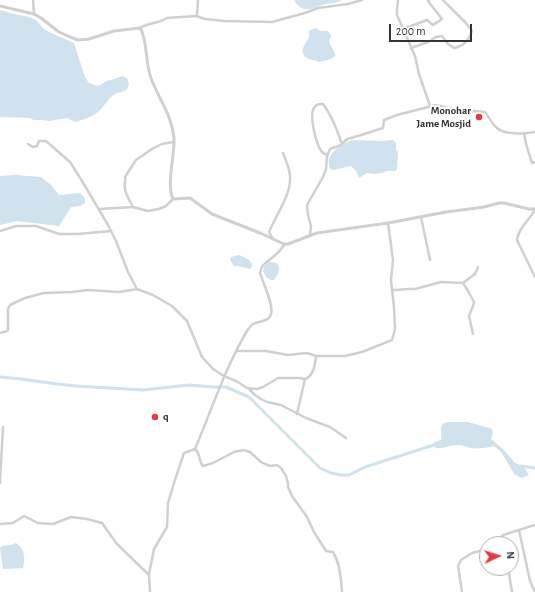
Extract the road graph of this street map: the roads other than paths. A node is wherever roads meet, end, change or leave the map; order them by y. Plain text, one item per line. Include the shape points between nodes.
1 (33, 0) edge
2 (198, 0) edge
3 (362, 0) edge
4 (398, 0) edge
5 (429, 0) edge
6 (443, 0) edge
7 (0, 6) edge
8 (34, 14) junction
9 (197, 16) junction
10 (140, 28) junction
11 (403, 29) junction
12 (412, 48) junction
13 (430, 106) junction
14 (535, 132) edge
15 (524, 133) junction
16 (174, 142) junction
17 (28, 144) dead end
18 (342, 144) junction
19 (283, 153) dead end
20 (328, 155) junction
21 (535, 162) edge
22 (173, 199) junction
23 (133, 207) junction
24 (99, 209) junction
25 (535, 209) edge
26 (421, 217) junction
27 (388, 223) junction
28 (0, 231) edge
29 (111, 231) junction
30 (310, 235) junction
31 (273, 239) junction
32 (286, 244) junction
33 (430, 260) dead end
34 (478, 267) dead end
35 (535, 277) edge
36 (463, 283) junction
37 (137, 290) junction
38 (392, 290) junction
39 (0, 333) edge
40 (473, 334) dead end
41 (237, 351) junction
42 (316, 356) junction
43 (224, 376) junction
44 (305, 379) junction
45 (249, 388) junction
46 (297, 414) junction
47 (3, 427) dead end
48 (346, 438) dead end
49 (195, 449) junction
50 (0, 483) edge
51 (0, 524) edge
52 (535, 525) edge
53 (518, 530) junction
54 (502, 536) edge
55 (479, 551) edge
56 (149, 574) junction
57 (509, 576) edge
58 (150, 592) edge
59 (342, 592) edge
60 (462, 592) edge
61 (512, 592) edge
62 (535, 592) edge

1 - 8 street
2 - 9 street
3 - 9 street via 318,8 272,22 224,21
4 - 11 street via 397,15
5 - 11 street via 442,19 433,25 426,20
6 - 12 street via 472,31 469,39 454,48 442,36
7 - 8 street
8 - 10 street via 59,32 78,40
9 - 10 street via 167,18
10 - 16 street via 145,40 150,77 170,121
11 - 12 street
12 - 13 street
13 - 15 street via 436,104 467,112 484,112 501,132
13 - 18 street via 384,120 383,128 347,139
14 - 15 street
15 - 21 street via 532,162
16 - 22 street via 171,184
16 - 23 street via 152,149 136,160 127,173 124,186
17 - 24 street via 32,147 39,141 46,141 70,162
18 - 20 street via 330,149
18 - 20 street via 327,110 323,104 318,104 312,111 312,121 320,148
19 - 31 street via 291,179 288,193 269,232
20 - 30 street via 324,177 307,204
22 - 23 street via 160,209 148,211
22 - 31 street via 190,198 212,214
23 - 24 street
24 - 29 street
25 - 26 street via 499,203
25 - 35 street via 517,240
26 - 27 street
26 - 33 street
27 - 30 street
27 - 38 street
28 - 29 street via 16,226 36,226 59,234
29 - 37 street
30 - 32 street
31 - 32 street
32 - 41 street via 260,269 270,301 271,316 251,326
34 - 36 street via 475,274
36 - 38 street via 441,282 415,290
36 - 40 street via 474,302 469,316
37 - 39 street via 44,293 24,298 10,305 8,330
37 - 43 street via 153,295 172,306 187,321 202,358
38 - 42 street via 395,328 392,340 345,356
41 - 42 street via 266,351 288,355 307,353
41 - 43 street
42 - 44 street via 311,376
43 - 45 street
43 - 49 street
44 - 45 street via 278,378 264,387
44 - 46 street
45 - 46 street via 261,399 281,405
46 - 48 street via 330,427
47 - 50 street
49 - 56 street via 184,453 168,503 167,527 154,549
49 - 59 street via 203,466 243,450 250,452 265,464 281,468 292,496 326,552 333,552 336,557
51 - 56 street via 13,523 24,516 38,523 52,524 71,517 102,523 116,544
52 - 53 street
53 - 54 street
53 - 62 street
55 - 60 street via 461,560 458,566
56 - 58 street
57 - 61 street

